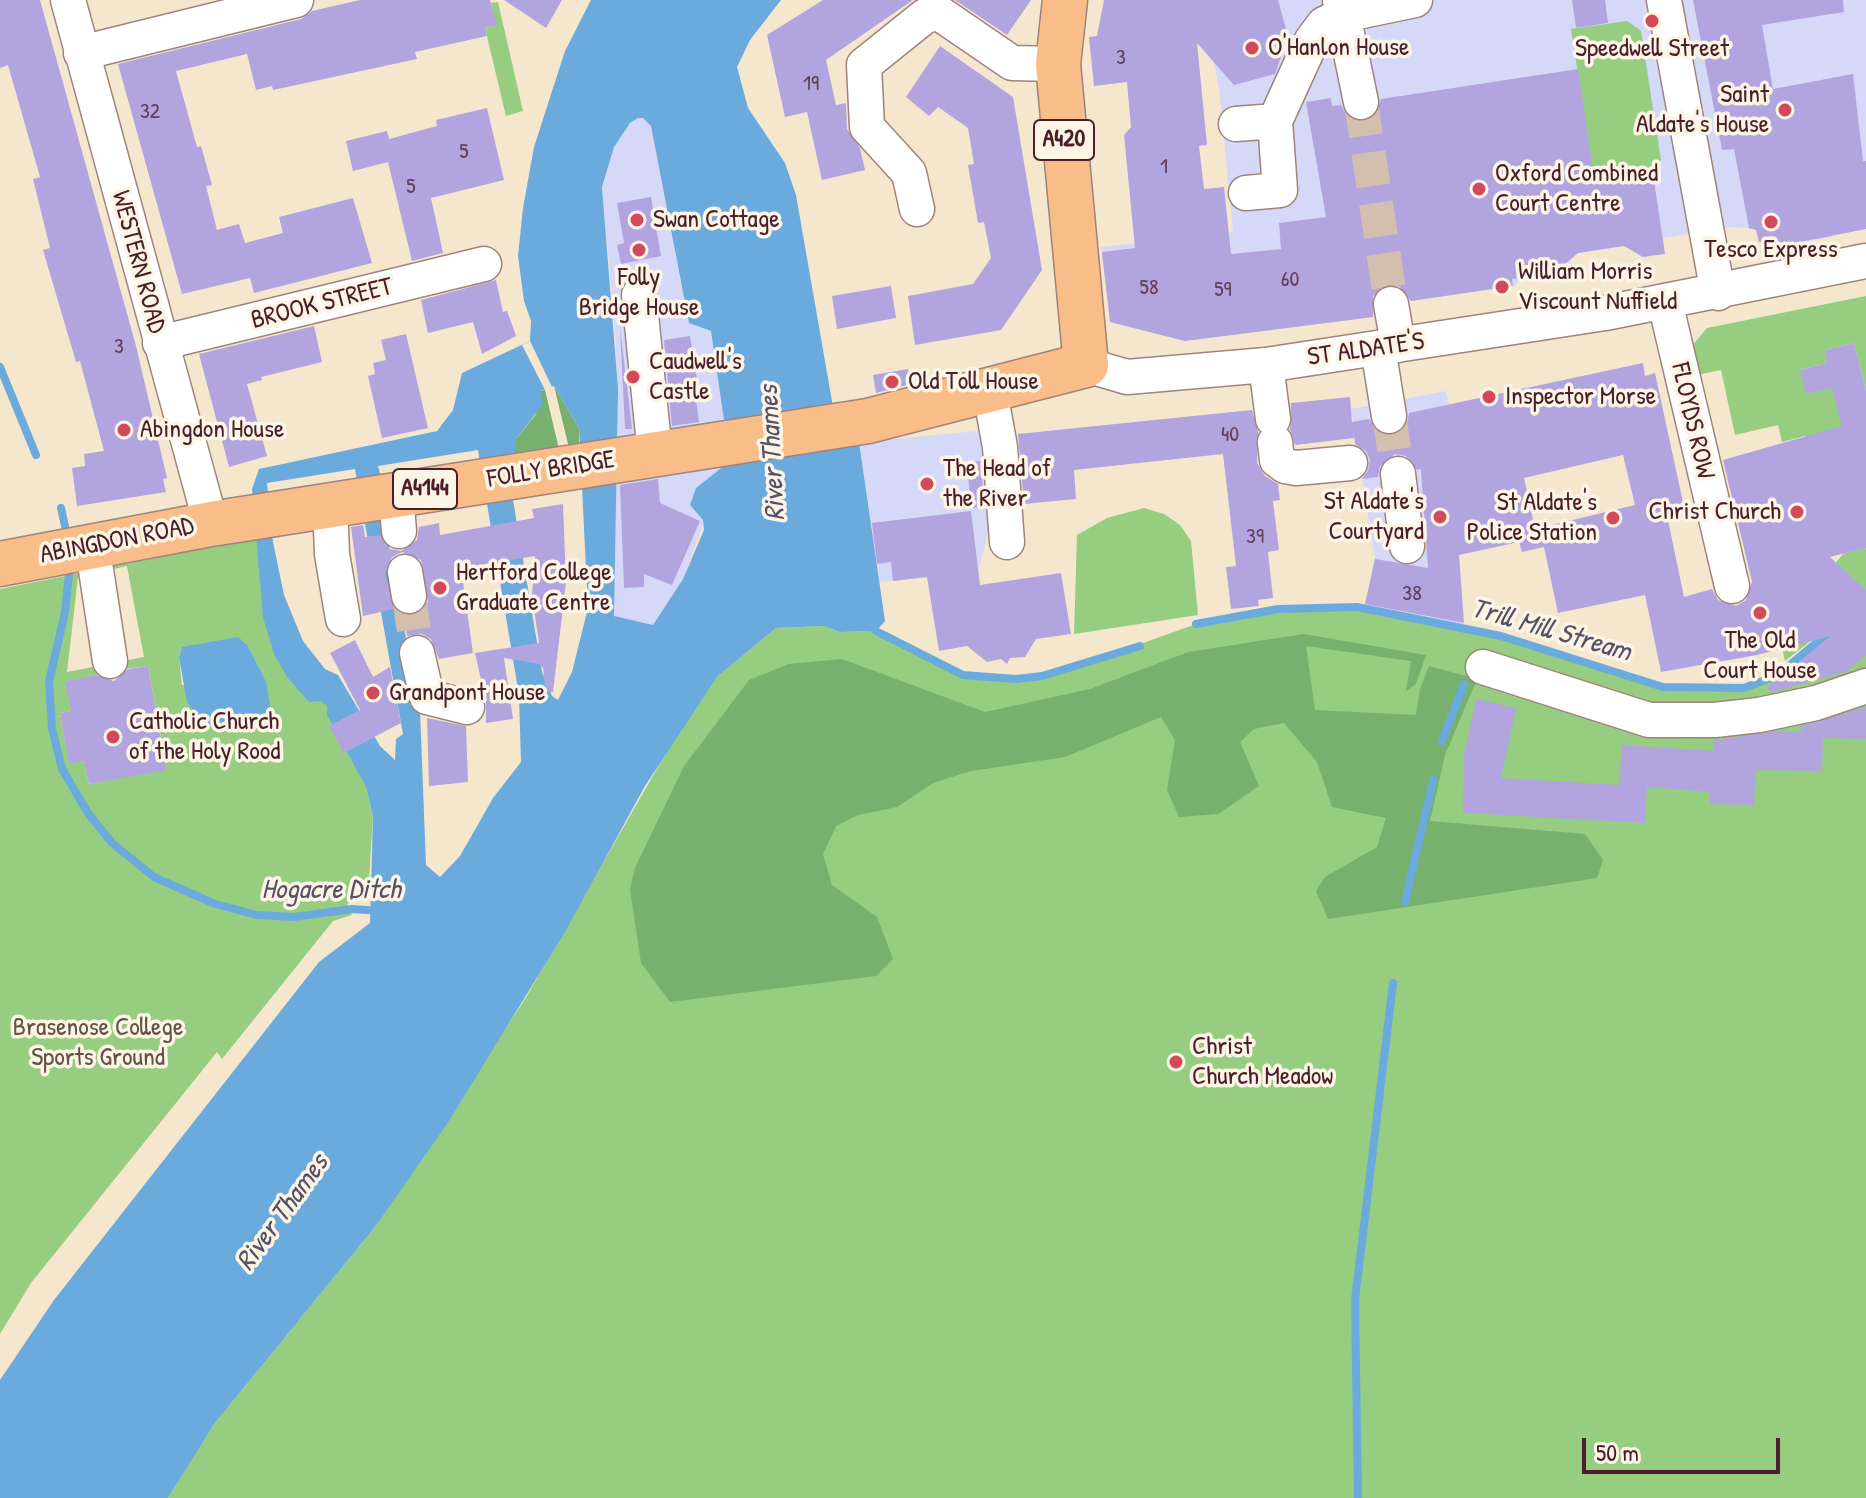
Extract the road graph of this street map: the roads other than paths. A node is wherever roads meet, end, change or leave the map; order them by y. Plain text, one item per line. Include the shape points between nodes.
1 (68, 0) edge
2 (296, 0) edge
3 (1065, 0) edge
4 (1415, 0) edge
5 (1664, 0) edge
6 (1342, 8) edge
7 (81, 53) junction
8 (1058, 64) junction
9 (1361, 102) tunnel mouth
10 (1275, 121) junction
11 (1236, 124) dead end
12 (1246, 193) dead end
13 (917, 209) dead end
14 (1866, 261) edge
15 (484, 264) dead end
16 (1718, 293) junction
17 (639, 295) dead end
18 (1665, 302) junction
19 (1391, 304) tunnel mouth
20 (160, 343) junction
21 (1388, 346) junction
22 (1086, 365) junction
23 (1266, 365) junction
24 (990, 392) junction
25 (1389, 416) tunnel mouth
26 (652, 455) junction
27 (1350, 463) dead end
28 (1398, 474) tunnel mouth
29 (330, 504) junction
30 (223, 522) junction
31 (1007, 542) dead end
32 (92, 544) junction
33 (1407, 546) dead end
34 (0, 564) edge
35 (1732, 586) dead end
36 (343, 619) dead end
37 (417, 653) tunnel mouth
38 (110, 661) dead end
39 (1483, 667) dead end
40 (1866, 686) edge
41 (467, 707) dead end

1 - 7 street, WESTERN ROAD
2 - 7 street
3 - 8 main road, A420
4 - 6 street
5 - 16 street
6 - 9 street
6 - 10 street via 1312,40
7 - 20 street, WESTERN ROAD
8 - 13 street via 1012,63 939,13 925,16 864,65 867,127 909,173
8 - 22 main road, A420
10 - 11 street
10 - 12 street via 1280,190
14 - 16 street, ST ALDATE'S
15 - 20 street, BROOK STREET
16 - 18 street, ST ALDATE'S
17 - 26 street
18 - 21 street, ST ALDATE'S
18 - 35 street, FLOYDS ROW
19 - 21 street
20 - 30 street, WESTERN ROAD
21 - 23 street, ST ALDATE'S
21 - 25 street
22 - 23 street, ST ALDATE'S via 1127,377
22 - 24 main road, A4144
23 - 27 street via 1277,460 1296,468
24 - 26 main road, FOLLY BRIDGE / A4144 via 868,421
24 - 31 street
26 - 29 main road, FOLLY BRIDGE / A4144 via 397,513
28 - 33 street
29 - 30 main road, FOLLY BRIDGE / A4144
29 - 36 street
30 - 32 main road, ABINGDON ROAD / A4144
32 - 34 main road, ABINGDON ROAD / A4144
32 - 38 street
37 - 41 street via 427,697
39 - 40 street via 1649,720 1759,715

